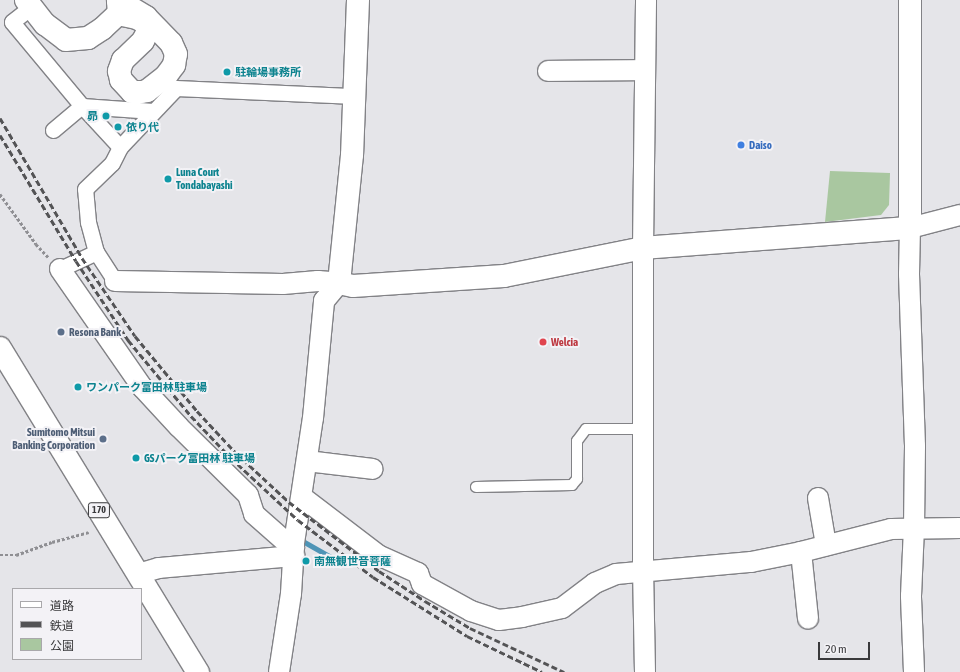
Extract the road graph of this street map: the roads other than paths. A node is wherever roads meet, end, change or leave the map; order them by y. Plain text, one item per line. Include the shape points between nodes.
1 (358, 0) edge
2 (646, 0) edge
3 (910, 0) edge
4 (29, 3) edge
5 (118, 5) edge
6 (645, 70) junction
7 (548, 71) dead end
8 (128, 88) junction
9 (355, 96) junction
10 (82, 106) junction
11 (106, 108) junction
12 (153, 111) junction
13 (53, 130) dead end
14 (120, 147) junction
15 (960, 215) edge
16 (910, 228) junction
17 (643, 248) junction
18 (96, 252) junction
19 (60, 269) joint
20 (115, 280) joint
21 (339, 283) junction
22 (3, 360) edge
23 (643, 429) junction
24 (307, 461) junction
25 (373, 469) dead end
26 (476, 487) dead end
27 (302, 497) junction
28 (818, 498) dead end
29 (914, 528) junction
30 (960, 528) edge
31 (295, 545) junction
32 (826, 545) junction
33 (801, 552) junction
34 (643, 572) junction
35 (138, 574) junction
36 (808, 619) dead end
37 (198, 672) edge
38 (280, 672) edge
39 (645, 672) edge
40 (914, 672) edge

1 - 9 main road
2 - 6 street
3 - 16 main road
4 - 5 main road via 45,24 66,40 88,38 102,29
4 - 10 street via 12,22
5 - 8 main road via 145,24 148,31 144,41 123,60 119,71 121,80
5 - 8 main road via 146,17 171,43 176,54 174,65 166,76 147,91 132,92
6 - 7 street
6 - 17 street
8 - 11 street
9 - 12 street via 176,88
9 - 21 main road via 352,155
10 - 11 street
10 - 13 street
10 - 14 street
11 - 12 street
12 - 14 street
14 - 18 street via 112,162 85,189 88,222
15 - 16 street
16 - 17 main road
16 - 29 street via 908,274 915,446
17 - 21 main road via 504,276 353,286
17 - 23 street
18 - 19 street
18 - 20 street
19 - 31 street via 142,387 248,496 254,514 288,544
20 - 21 street
21 - 24 street via 324,301
22 - 35 main road, 170
23 - 26 lane via 586,429 577,441 576,479 572,485
23 - 34 street
24 - 25 street
24 - 27 street
27 - 31 street
27 - 34 street via 378,555 418,573 422,584 471,611 499,620 562,608 595,583 616,574
28 - 32 street
29 - 30 street
29 - 32 street via 891,529
29 - 40 street via 911,596
31 - 35 street via 159,568
31 - 38 street
32 - 33 street
33 - 34 street via 751,562
33 - 36 street
34 - 39 street
35 - 37 main road, 170

